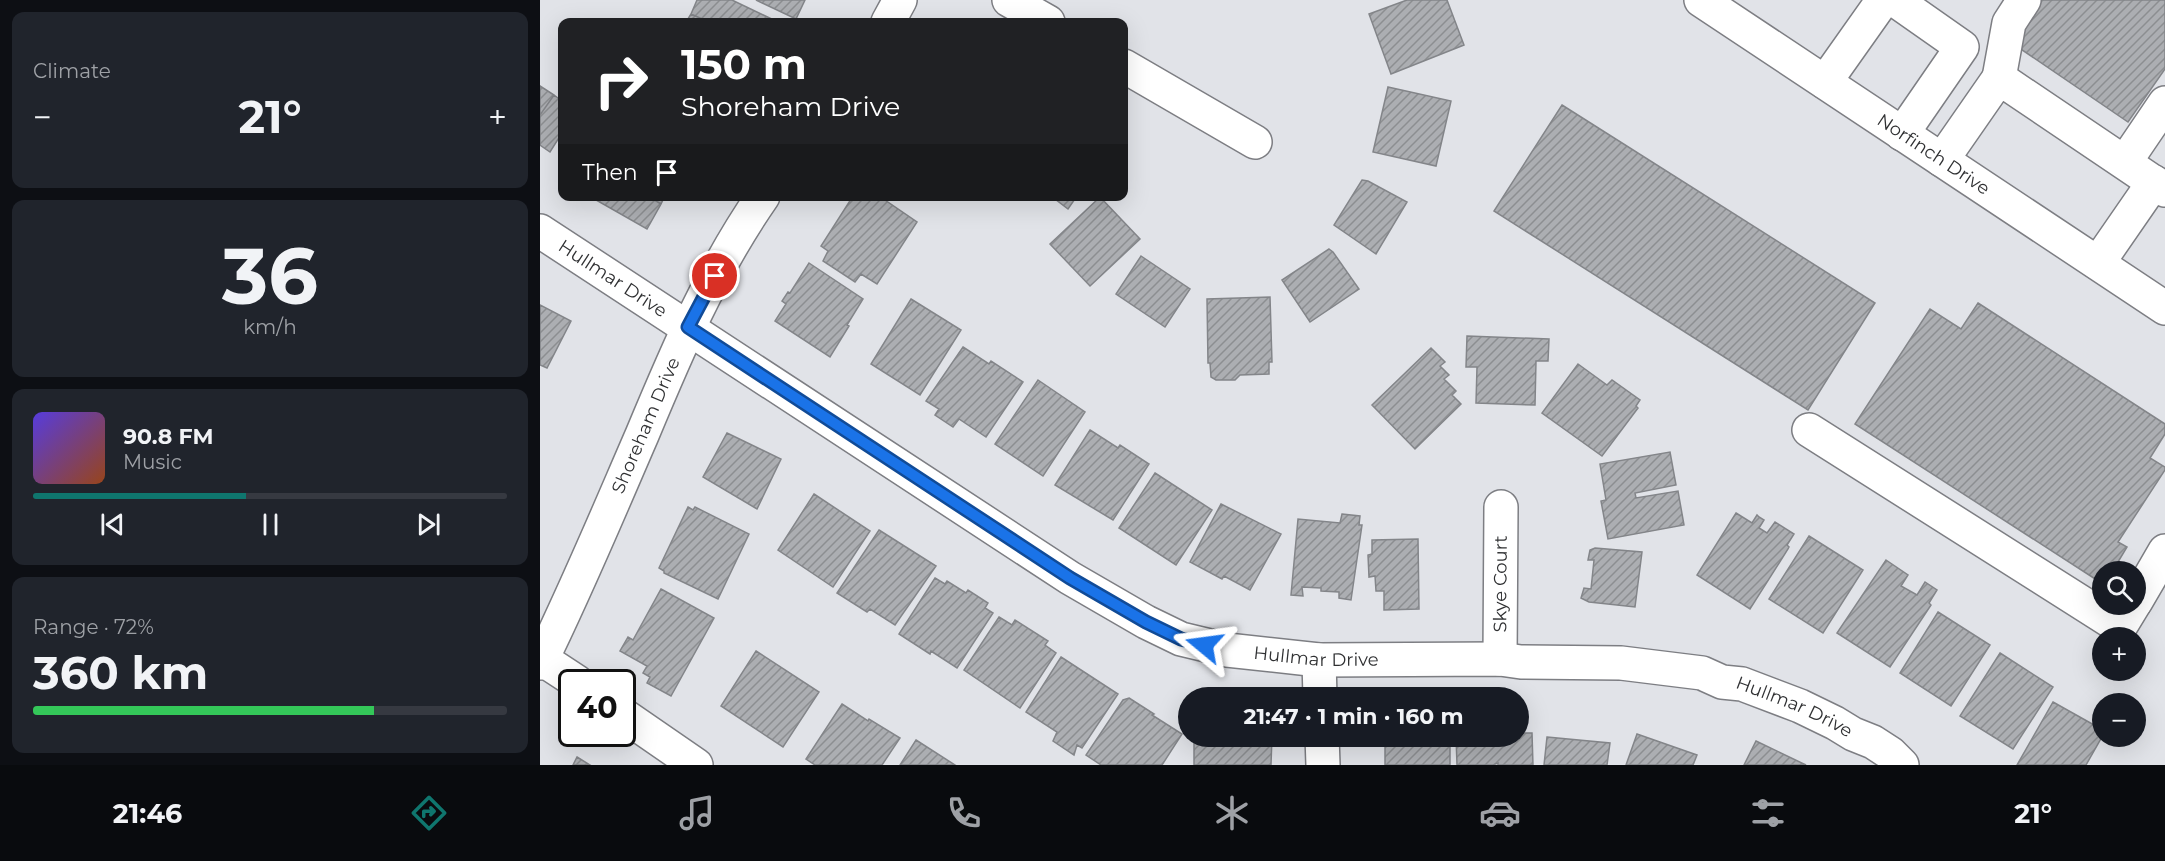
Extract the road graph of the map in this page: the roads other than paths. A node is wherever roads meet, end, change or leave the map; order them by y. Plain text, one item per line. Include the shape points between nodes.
1 (900, 0) edge
2 (1009, 0) edge
3 (1701, 0) edge
4 (1883, 0) edge
5 (1895, 0) edge
6 (2017, 11) edge
7 (890, 18) edge
8 (1041, 18) edge
9 (1957, 54) junction
10 (1128, 68) edge
11 (1825, 82) junction
12 (1995, 84) junction
13 (2165, 103) edge
14 (1902, 134) junction
15 (1254, 142) dead end
16 (1942, 160) junction
17 (2125, 162) junction
18 (2159, 186) edge
19 (760, 201) edge
20 (540, 231) edge
21 (2098, 263) junction
22 (2165, 308) edge
23 (688, 327) junction
24 (1809, 430) dead end
25 (1501, 507) dead end
26 (2165, 551) edge
27 (2146, 584) edge
28 (2092, 609) edge
29 (2101, 615) edge
30 (2127, 615) edge
31 (1500, 659) junction
32 (1319, 660) junction
33 (541, 661) edge
34 (558, 671) edge
35 (1320, 687) edge
36 (636, 724) edge
37 (1322, 747) edge
38 (696, 765) edge
39 (1323, 765) edge
40 (1902, 765) edge

1 - 7 street
2 - 8 street
3 - 11 street, Norfinch Drive
4 - 11 street
5 - 9 street
6 - 9 street via 1975,36
6 - 12 street
9 - 12 street
9 - 14 street
10 - 15 street
11 - 14 street, Norfinch Drive
12 - 16 street
12 - 17 street
13 - 17 street
14 - 16 street, Norfinch Drive
16 - 21 street, Norfinch Drive
17 - 18 street
18 - 21 street
19 - 23 street, Shoreham Drive via 736,235
20 - 23 street, Hullmar Drive
21 - 22 street, Norfinch Drive
23 - 32 street, Hullmar Drive via 1070,578 1146,622 1181,639 1227,650
23 - 33 street, Shoreham Drive via 586,567
24 - 28 street
25 - 31 street, Skye Court
26 - 27 street
29 - 30 street via 2120,627
31 - 32 street, Hullmar Drive
31 - 40 street, Hullmar Drive via 1622,663 1742,684 1800,706 1873,742
32 - 35 street
33 - 34 street
36 - 38 street
37 - 39 street

